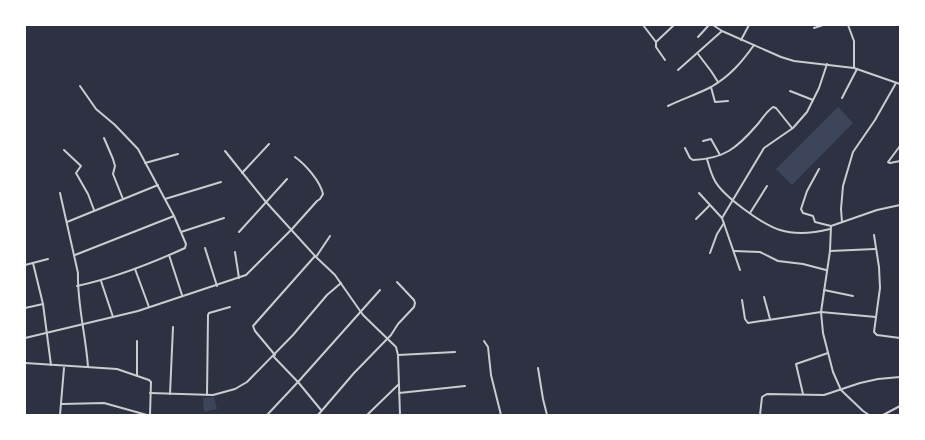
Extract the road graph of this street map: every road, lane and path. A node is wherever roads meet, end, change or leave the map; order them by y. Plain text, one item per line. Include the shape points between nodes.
1 (643, 25) edge
2 (674, 25) edge
3 (709, 25) edge
4 (713, 25) edge
5 (748, 25) edge
6 (823, 25) edge
7 (848, 25) edge
8 (814, 28) dead end
9 (722, 31) junction
10 (698, 37) dead end
11 (741, 40) junction
12 (656, 42) junction
13 (754, 46) junction
14 (698, 54) junction
15 (665, 60) dead end
16 (827, 64) junction
17 (856, 68) junction
18 (678, 70) dead end
19 (718, 82) junction
20 (899, 83) edge
21 (80, 86) dead end
22 (711, 87) junction
23 (790, 91) dead end
24 (842, 98) dead end
25 (814, 100) junction
26 (728, 101) dead end
27 (668, 106) dead end
28 (792, 128) junction
29 (104, 138) dead end
30 (703, 140) dead end
31 (269, 144) dead end
32 (900, 146) edge
33 (685, 148) dead end
34 (64, 150) dead end
35 (225, 152) dead end
36 (178, 154) dead end
37 (720, 156) junction
38 (295, 158) dead end
39 (707, 159) junction
40 (900, 161) edge
41 (146, 163) junction
42 (819, 168) dead end
43 (242, 173) junction
44 (287, 179) dead end
45 (221, 182) dead end
46 (158, 185) junction
47 (767, 186) dead end
48 (60, 193) dead end
49 (699, 193) dead end
50 (123, 199) junction
51 (165, 199) junction
52 (734, 200) junction
53 (266, 202) junction
54 (900, 205) edge
55 (709, 206) junction
56 (94, 210) junction
57 (750, 213) junction
58 (174, 216) junction
59 (224, 218) dead end
60 (696, 218) dead end
61 (722, 218) junction
62 (67, 222) junction
63 (842, 222) junction
64 (724, 224) junction
65 (831, 226) junction
66 (292, 229) junction
67 (830, 229) junction
68 (181, 232) junction
69 (239, 232) dead end
70 (874, 235) dead end
71 (330, 236) dead end
72 (205, 248) dead end
73 (876, 249) junction
74 (734, 251) junction
75 (830, 251) junction
76 (235, 252) dead end
77 (710, 252) dead end
78 (74, 255) junction
79 (169, 255) junction
80 (315, 256) junction
81 (48, 260) dead end
82 (33, 263) junction
83 (25, 265) edge
84 (134, 268) junction
85 (740, 270) dead end
86 (827, 270) junction
87 (239, 278) junction
88 (100, 281) junction
89 (397, 282) dead end
90 (341, 283) junction
91 (77, 286) junction
92 (216, 286) junction
93 (380, 290) dead end
94 (824, 290) junction
95 (182, 296) junction
96 (853, 296) dead end
97 (764, 298) dead end
98 (742, 300) dead end
99 (43, 304) junction
100 (149, 307) junction
101 (230, 307) dead end
102 (25, 308) edge
103 (361, 311) junction
104 (821, 312) junction
105 (113, 317) junction
106 (876, 317) junction
107 (770, 319) junction
108 (84, 324) junction
109 (173, 327) dead end
110 (48, 332) junction
111 (25, 338) edge
112 (900, 338) edge
113 (388, 339) junction
114 (137, 341) dead end
115 (484, 342) dead end
116 (455, 352) dead end
117 (828, 353) junction
118 (398, 355) junction
119 (274, 356) junction
120 (25, 363) edge
121 (51, 365) junction
122 (64, 366) junction
123 (88, 367) junction
124 (538, 368) dead end
125 (137, 375) junction
126 (900, 377) edge
127 (298, 382) junction
128 (399, 384) junction
129 (465, 386) dead end
130 (841, 390) junction
131 (150, 393) junction
132 (399, 393) junction
133 (170, 394) junction
134 (803, 394) junction
135 (207, 395) junction
136 (62, 404) junction
137 (900, 406) edge
138 (321, 410) junction
139 (863, 411) junction
140 (60, 415) edge
141 (147, 415) edge
142 (150, 415) edge
143 (267, 415) edge
144 (318, 415) edge
145 (367, 415) edge
146 (400, 415) edge
147 (501, 415) edge
148 (547, 415) edge
149 (760, 415) edge
150 (858, 415) edge
151 (870, 415) edge
152 (883, 415) edge

1 - 12 street
2 - 12 street
3 - 10 street
4 - 9 street
5 - 11 street
6 - 8 street
7 - 17 street via 854,41
9 - 11 street
9 - 14 street
11 - 13 street
12 - 15 street
13 - 16 street via 794,61
13 - 19 street via 731,73
14 - 18 street
14 - 19 street
16 - 17 street
16 - 25 street
17 - 20 street
17 - 24 street
19 - 22 street
20 - 63 street via 853,152 843,186
21 - 41 street via 96,109 138,149
22 - 26 street via 715,102
22 - 27 street
23 - 25 street
25 - 28 street via 800,122
28 - 37 street via 773,107 733,150
28 - 52 street via 764,148
29 - 50 street
30 - 37 street via 711,139
31 - 43 street
32 - 40 street via 888,162
33 - 39 street via 693,160
34 - 56 street via 81,166 76,174
35 - 43 street
36 - 41 street
37 - 39 street
38 - 66 street via 302,162 323,194
39 - 52 street via 715,182
41 - 46 street
42 - 65 street via 806,191 801,212 813,216 815,222
43 - 53 street
44 - 53 street
45 - 51 street
46 - 50 street
46 - 51 street
47 - 57 street
48 - 62 street
49 - 55 street
50 - 56 street
51 - 58 street
52 - 57 street
52 - 61 street
53 - 66 street
53 - 69 street
54 - 63 street
55 - 60 street
55 - 61 street
56 - 62 street
57 - 67 street via 778,229 792,232 814,233
58 - 68 street
58 - 78 street
59 - 68 street
61 - 64 street
62 - 78 street
63 - 65 street
64 - 74 street
64 - 77 street
65 - 67 street
66 - 80 street
66 - 87 street via 246,276
67 - 75 street
68 - 79 street via 186,246
70 - 73 street
71 - 80 street
72 - 92 street
73 - 75 street
73 - 106 street via 880,288
74 - 85 street
74 - 86 street via 760,252 778,261
75 - 86 street
76 - 87 street
78 - 91 street
79 - 84 street
79 - 95 street
80 - 90 street
80 - 119 street via 253,326
81 - 82 street
82 - 83 street
82 - 99 street
84 - 88 street
84 - 100 street
86 - 94 street
87 - 92 street
88 - 91 street
88 - 105 street
89 - 113 street via 415,303
90 - 103 street
90 - 119 street
91 - 108 street
92 - 95 street
93 - 103 street
94 - 96 street
94 - 104 street
95 - 100 street
97 - 107 street
98 - 107 street via 746,322
99 - 102 street
99 - 110 street
100 - 105 street
101 - 135 street via 208,314
103 - 113 street
103 - 127 street
104 - 106 street
104 - 107 street
104 - 117 street
105 - 108 street
106 - 112 street via 875,334
108 - 110 street
108 - 123 street
109 - 133 street
110 - 111 street
110 - 121 street
113 - 118 street via 396,347
113 - 138 street
114 - 125 street
115 - 147 street via 488,347
116 - 118 street
117 - 130 street
117 - 134 street via 796,364
118 - 128 street
119 - 127 street
119 - 135 street via 251,380 235,389
120 - 121 street
121 - 122 street
122 - 123 street
122 - 136 street
123 - 125 street via 117,369
124 - 148 street
125 - 131 street via 150,381
126 - 130 street via 878,379
127 - 138 street
127 - 143 street
128 - 132 street
128 - 145 street
129 - 132 street
130 - 134 street via 824,395
130 - 139 street
131 - 133 street
131 - 142 street
132 - 146 street
133 - 135 street
134 - 149 street via 763,395
136 - 140 street
136 - 141 street via 104,403
137 - 152 street
138 - 144 street
139 - 150 street
139 - 151 street

